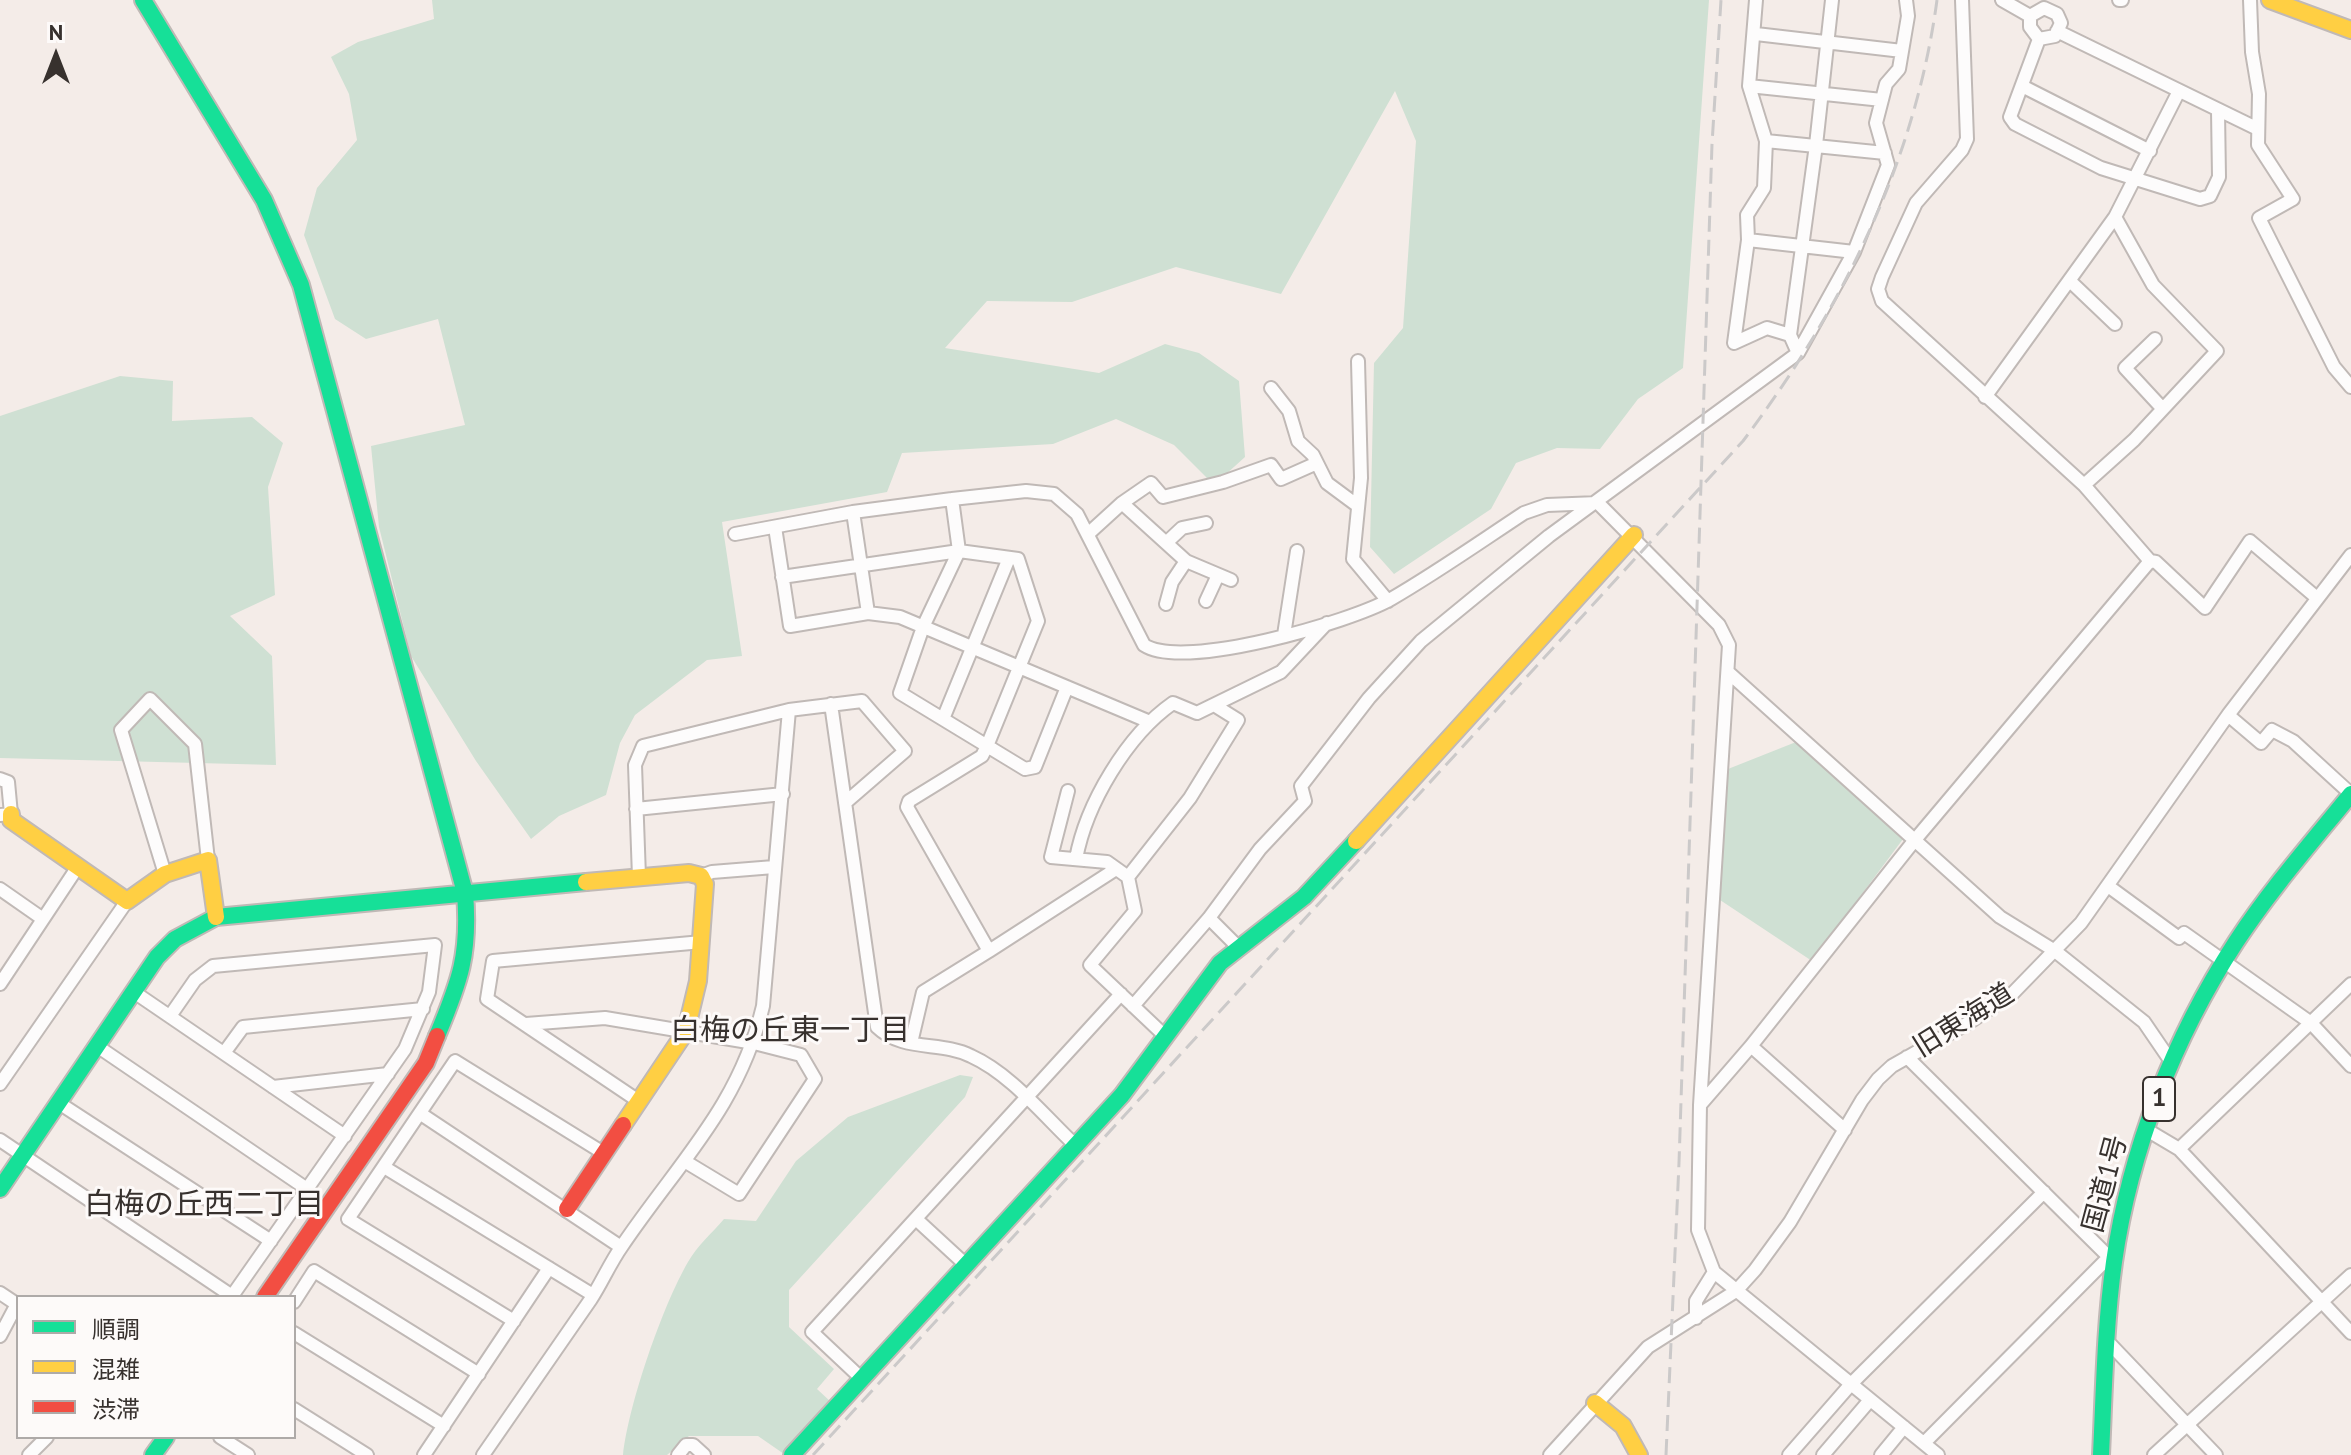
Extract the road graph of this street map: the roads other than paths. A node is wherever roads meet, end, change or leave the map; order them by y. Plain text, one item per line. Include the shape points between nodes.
1 (143, 0) edge
2 (1756, 0) edge
3 (1832, 0) edge
4 (1906, 0) edge
5 (1962, 0) edge
6 (2002, 0) edge
7 (2250, 0) edge
8 (2270, 0) edge
9 (2053, 5) edge
10 (2030, 16) junction
11 (2351, 30) edge
12 (2057, 31) junction
13 (1756, 34) junction
14 (2039, 39) junction
15 (1827, 43) junction
16 (1902, 51) junction
17 (1749, 86) junction
18 (2022, 86) junction
19 (2179, 91) junction
20 (1822, 94) junction
21 (1882, 100) junction
22 (2218, 111) junction
23 (2258, 129) junction
24 (1766, 141) junction
25 (1816, 145) junction
26 (2150, 151) junction
27 (1885, 153) junction
28 (2136, 181) junction
29 (2115, 217) junction
30 (1748, 240) junction
31 (1803, 248) junction
32 (1854, 252) junction
33 (2071, 282) junction
34 (2115, 324) dead end
35 (1790, 335) junction
36 (2155, 339) dead end
37 (1798, 353) junction
38 (1358, 361) dead end
39 (2351, 387) edge
40 (1271, 388) dead end
41 (1985, 397) junction
42 (2162, 408) junction
43 (1317, 463) junction
44 (2084, 485) junction
45 (952, 499) junction
46 (1122, 503) junction
47 (1598, 503) junction
48 (1358, 506) junction
49 (853, 512) junction
50 (1206, 523) dead end
51 (775, 527) junction
52 (735, 534) dead end
53 (1088, 534) junction
54 (1634, 535) junction
55 (1166, 543) junction
56 (959, 551) junction
57 (1297, 551) dead end
58 (2351, 555) edge
59 (1009, 558) junction
60 (1186, 561) junction
61 (2150, 561) junction
62 (860, 564) junction
63 (782, 577) junction
64 (2317, 598) junction
65 (1206, 601) dead end
66 (1388, 601) junction
67 (1166, 604) dead end
68 (868, 613) junction
69 (1330, 621) junction
70 (802, 624) junction
71 (923, 627) junction
72 (784, 633) dead end
73 (1284, 635) junction
74 (970, 647) junction
75 (1019, 667) junction
76 (1729, 673) junction
77 (1067, 687) junction
78 (831, 704) junction
79 (1214, 705) junction
80 (789, 710) junction
81 (2228, 715) junction
82 (943, 719) junction
83 (1150, 722) junction
84 (987, 746) junction
85 (0, 779) edge
86 (1068, 791) dead end
87 (783, 794) junction
88 (2351, 794) edge
89 (845, 803) junction
90 (636, 809) junction
91 (5, 814) edge
92 (1914, 841) junction
93 (1076, 859) junction
94 (208, 860) junction
95 (774, 867) junction
96 (77, 868) junction
97 (1116, 869) junction
98 (165, 874) junction
99 (701, 876) junction
100 (639, 877) junction
101 (1128, 877) junction
102 (2108, 886) junction
103 (0, 889) edge
104 (465, 893) junction
105 (127, 901) junction
106 (216, 917) junction
107 (1209, 918) junction
108 (43, 919) junction
109 (702, 942) junction
110 (1239, 948) junction
111 (989, 951) junction
112 (2055, 951) junction
113 (2222, 963) junction
114 (5, 967) edge
115 (0, 984) edge
116 (2351, 984) edge
117 (134, 992) junction
118 (1121, 994) junction
119 (1133, 1006) junction
120 (423, 1009) junction
121 (170, 1016) junction
122 (2311, 1023) junction
123 (526, 1024) junction
124 (686, 1031) junction
125 (1165, 1036) junction
126 (754, 1043) junction
127 (911, 1043) junction
128 (97, 1046) junction
129 (1751, 1046) junction
130 (224, 1053) junction
131 (1907, 1057) junction
132 (2172, 1063) junction
133 (2351, 1066) edge
134 (388, 1074) junction
135 (0, 1084) edge
136 (273, 1087) junction
137 (1025, 1099) junction
138 (640, 1102) junction
139 (59, 1103) junction
140 (1700, 1105) junction
141 (421, 1114) junction
142 (1845, 1130) junction
143 (2147, 1130) junction
144 (345, 1136) junction
145 (0, 1140) edge
146 (1076, 1146) junction
147 (2179, 1149) junction
148 (605, 1154) junction
149 (23, 1157) junction
150 (686, 1162) junction
151 (384, 1167) junction
152 (0, 1189) edge
153 (307, 1189) junction
154 (2044, 1192) junction
155 (567, 1209) junction
156 (916, 1219) junction
157 (271, 1241) junction
158 (621, 1247) junction
159 (2112, 1256) junction
160 (966, 1265) junction
161 (549, 1268) junction
162 (1714, 1272) junction
163 (2351, 1275) edge
164 (1736, 1291) junction
165 (230, 1295) edge
166 (233, 1295) edge
167 (266, 1295) edge
168 (593, 1295) junction
169 (296, 1299) edge
170 (2322, 1303) junction
171 (16, 1306) edge
172 (1696, 1318) junction
173 (514, 1321) junction
174 (2, 1328) edge
175 (2351, 1333) edge
176 (296, 1334) edge
177 (2105, 1343) junction
178 (479, 1374) junction
179 (862, 1379) junction
180 (1851, 1384) junction
181 (1870, 1400) junction
182 (1595, 1403) junction
183 (296, 1410) edge
184 (2188, 1425) junction
185 (444, 1426) junction
186 (1904, 1427) junction
187 (45, 1439) edge
188 (223, 1439) edge
189 (1924, 1443) junction
190 (29, 1455) edge
191 (248, 1455) edge
192 (367, 1455) edge
193 (424, 1455) edge
194 (483, 1455) edge
195 (678, 1455) edge
196 (704, 1455) edge
197 (792, 1455) edge
198 (1550, 1455) edge
199 (1639, 1455) edge
200 (1789, 1455) edge
201 (1823, 1455) edge
202 (1881, 1455) edge
203 (1938, 1455) edge
204 (2101, 1455) edge
205 (2154, 1455) edge
206 (2216, 1455) edge

1 - 104 main road via 264,200 301,285
2 - 13 street
3 - 15 street
4 - 16 street
5 - 41 street via 1967,139 1916,203 1878,289 1882,301
6 - 10 street
7 - 23 street
8 - 11 main road
9 - 10 street
9 - 12 street via 2061,23
10 - 14 street via 2030,27
12 - 14 street via 2049,39
12 - 19 street
13 - 15 street
13 - 17 street
14 - 18 street
15 - 16 street
15 - 20 street
16 - 21 street via 1899,69 1886,84
17 - 20 street
17 - 24 street
18 - 26 street
18 - 28 street via 2010,117 2015,124
19 - 22 street
19 - 26 street
20 - 21 street
20 - 25 street
21 - 27 street via 1876,123
22 - 23 street
22 - 28 street via 2219,177 2210,196 2200,199
23 - 39 street via 2258,145 2293,199 2259,218 2334,367
24 - 25 street
24 - 30 street via 1764,188 1747,215
25 - 27 street
25 - 31 street
26 - 28 street
27 - 32 street via 1888,165
28 - 29 street
29 - 33 street
29 - 42 street via 2153,285 2217,351
30 - 31 street
30 - 35 street via 1734,343 1767,328
31 - 32 street
31 - 35 street
32 - 37 street
33 - 34 street
33 - 41 street
35 - 37 street
36 - 42 street via 2125,368
37 - 47 street
38 - 48 street
40 - 43 street via 1289,411 1298,441
41 - 44 street
42 - 44 street
43 - 46 street via 1281,479 1271,465 1163,497 1151,483
43 - 48 street via 1327,483
44 - 61 street
45 - 49 street
45 - 53 street via 1046,492 1068,504
45 - 56 street
46 - 53 street
46 - 55 street
47 - 54 street
47 - 66 street via 1547,505 1524,513
47 - 107 street via 1477,593 1411,653 1331,745 1301,786 1305,801 1260,849
48 - 66 street via 1353,559
49 - 51 street
49 - 62 street
50 - 55 street via 1182,528
51 - 52 street
51 - 63 street
53 - 73 street via 1138,638 1152,651 1223,651
54 - 76 street via 1719,625 1729,645
54 - 110 main road via 1319,881
55 - 60 street
56 - 59 street
56 - 62 street
56 - 71 street
57 - 73 street
58 - 64 street, 旧東海道
59 - 74 street
59 - 75 street via 1018,559 1038,621
60 - 65 street via 1225,577
60 - 67 street
61 - 64 street via 2205,608 2250,541
61 - 92 street
62 - 63 street
62 - 68 street
63 - 70 street via 790,626
64 - 81 street, 旧東海道
66 - 69 street
68 - 70 street
68 - 71 street via 900,617
69 - 73 street
69 - 79 street via 1281,672
70 - 72 street via 799,631
71 - 74 street
71 - 82 street via 900,693
74 - 75 street
74 - 82 street
75 - 77 street
75 - 84 street
76 - 92 street
76 - 140 street
77 - 83 street
77 - 84 street via 1035,767 1025,769
78 - 80 street
78 - 89 street
78 - 89 street via 862,701 905,751
79 - 83 street via 1197,713 1173,703
79 - 101 street via 1238,720 1190,798
80 - 87 street
80 - 90 street via 643,746 635,765
81 - 88 street via 2261,743 2272,730 2293,741
81 - 102 street, 旧東海道
82 - 84 street
83 - 93 street via 1133,738 1081,830
84 - 111 street via 982,756 907,807
85 - 91 street via 8,782
86 - 93 street via 1051,857
87 - 90 street
87 - 95 street
88 - 113 main road, 国道1号 / 1
89 - 127 street via 873,1016 886,1036
90 - 100 street
91 - 96 main road
92 - 112 street via 2000,917
92 - 129 street
93 - 97 street via 1107,862
94 - 98 main road
94 - 98 street via 195,744 150,699 121,730
94 - 106 main road
95 - 99 street
95 - 126 street via 763,1006
96 - 105 main road
96 - 108 street
97 - 101 street
97 - 111 street
98 - 105 main road
99 - 100 main road
99 - 109 main road
100 - 104 main road
101 - 118 street via 1135,911 1090,965
102 - 112 street, 旧東海道
102 - 113 street
103 - 108 street
104 - 106 main road
104 - 167 main road via 468,933 462,976 426,1063
105 - 135 street
106 - 117 main road via 175,939
107 - 110 street
107 - 119 street
108 - 114 street
109 - 123 street via 493,961 487,999
109 - 124 main road
110 - 125 main road via 1220,963
111 - 127 street via 923,992
112 - 131 street, 旧東海道 via 2013,993
112 - 132 street via 2144,1022
113 - 122 street
113 - 132 main road, 国道1号 / 1
114 - 115 street
116 - 122 street
117 - 121 street
117 - 128 main road
118 - 119 street
118 - 137 street
119 - 125 street
120 - 121 street via 435,945 213,966 195,980
120 - 130 street via 243,1027
120 - 134 street
121 - 130 street
122 - 133 street
122 - 147 street
123 - 124 street via 605,1018
123 - 138 street
124 - 126 street
124 - 138 main road
125 - 146 main road
126 - 150 street via 738,1082
126 - 150 street via 801,1055 815,1079 739,1194
127 - 137 street via 971,1055
128 - 139 main road
128 - 153 street
129 - 140 street
129 - 142 street
130 - 136 street
131 - 142 street, 旧東海道 via 1878,1079
131 - 154 street
132 - 143 main road, 国道1号 / 1
134 - 136 street
134 - 144 street
136 - 144 street
137 - 146 street
137 - 156 street
138 - 148 main road
139 - 149 main road
139 - 157 street
140 - 162 street via 1698,1230
141 - 148 street via 455,1061
141 - 151 street
141 - 155 street
142 - 164 street, 旧東海道 via 1790,1222
143 - 147 street
143 - 159 main road, 国道1号 / 1
144 - 153 street
145 - 149 street
146 - 160 main road
147 - 170 street
148 - 155 main road
149 - 152 main road
149 - 165 street
150 - 158 street
151 - 161 street
151 - 173 street via 348,1219
153 - 157 street
154 - 159 street
154 - 180 street
155 - 158 street
156 - 160 street
156 - 179 street via 812,1332
157 - 166 street
158 - 168 street
159 - 177 main road, 国道1号 / 1
159 - 189 street
160 - 179 main road
161 - 168 street
161 - 173 street
162 - 164 street
162 - 172 street via 1696,1301
163 - 170 street
164 - 172 street, 旧東海道
164 - 180 street
168 - 194 street
169 - 178 street via 314,1271
170 - 175 street
170 - 184 street
171 - 174 street
172 - 182 street, 旧東海道 via 1648,1347
173 - 178 street
176 - 185 street
177 - 184 street
177 - 204 main road, 国道1号 / 1
178 - 185 street
179 - 197 main road
180 - 181 street
180 - 200 street
181 - 186 street
181 - 201 street
182 - 198 street, 旧東海道
182 - 199 main road via 1623,1426
183 - 192 street
184 - 205 street
184 - 206 street
185 - 193 street
186 - 189 street
186 - 202 street
187 - 190 street
188 - 191 street
189 - 203 street
195 - 196 street via 686,1445

